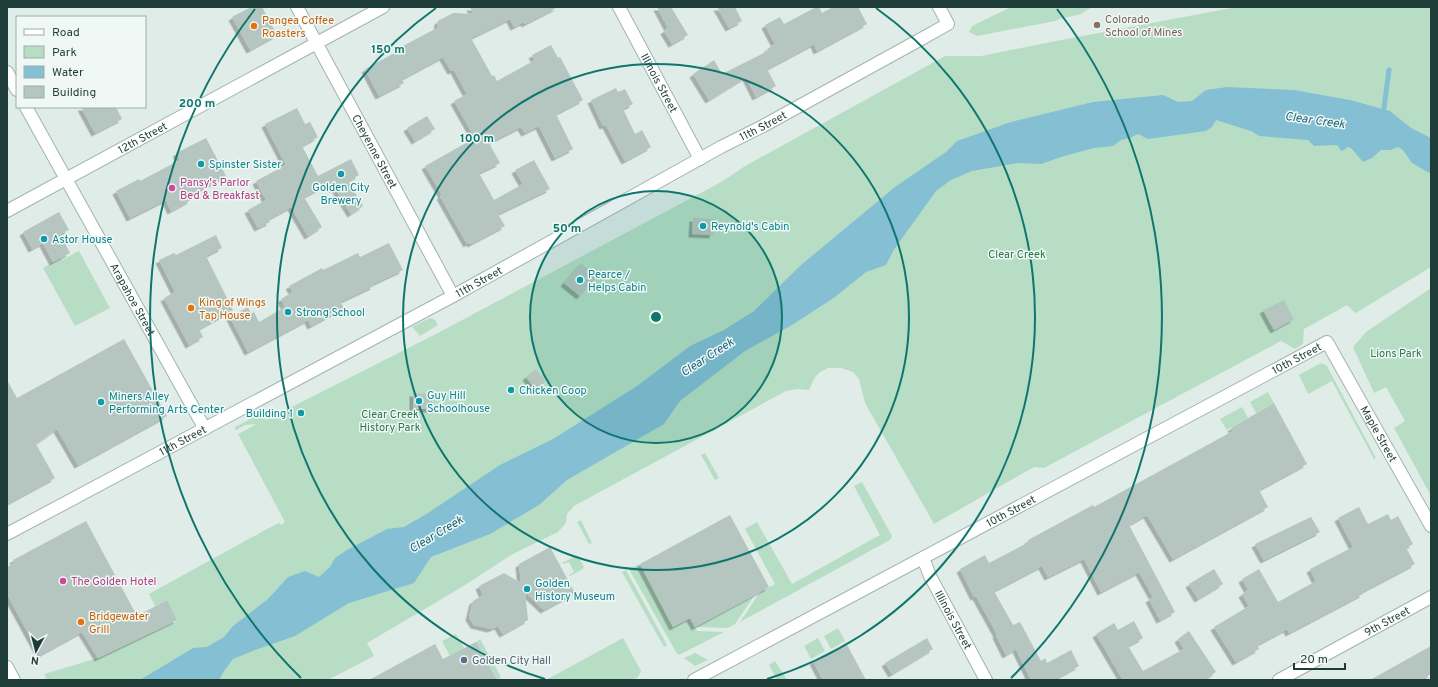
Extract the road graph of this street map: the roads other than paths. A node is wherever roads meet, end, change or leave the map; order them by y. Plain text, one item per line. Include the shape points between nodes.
1 (297, 7) edge
2 (383, 7) edge
3 (619, 7) edge
4 (939, 7) edge
5 (316, 43) junction
6 (7, 72) edge
7 (16, 88) edge
8 (27, 108) edge
9 (700, 159) junction
10 (66, 178) junction
11 (7, 211) edge
12 (453, 296) junction
13 (1327, 342) joint
14 (205, 429) junction
15 (1431, 526) edge
16 (7, 534) edge
17 (923, 558) junction
18 (1431, 597) edge
19 (7, 668) edge
20 (14, 680) edge
21 (694, 680) edge
22 (986, 680) edge
23 (1279, 680) edge

1 - 5 street, Cheyenne Street
2 - 5 street, 12th Street
3 - 9 street, Illinois Street
4 - 9 street, 11th Street via 948,24
5 - 10 street, 12th Street
5 - 12 street, Cheyenne Street
6 - 7 street
8 - 10 street, Arapahoe Street
9 - 12 street, 11th Street
10 - 11 street, 12th Street
10 - 14 street, Arapahoe Street
12 - 14 street, 11th Street
13 - 15 street, Maple Street
13 - 17 street, 10th Street
14 - 16 street, 11th Street
17 - 21 street, 10th Street
17 - 22 street, Illinois Street via 930,576
18 - 23 street, 9th Street
19 - 20 street

